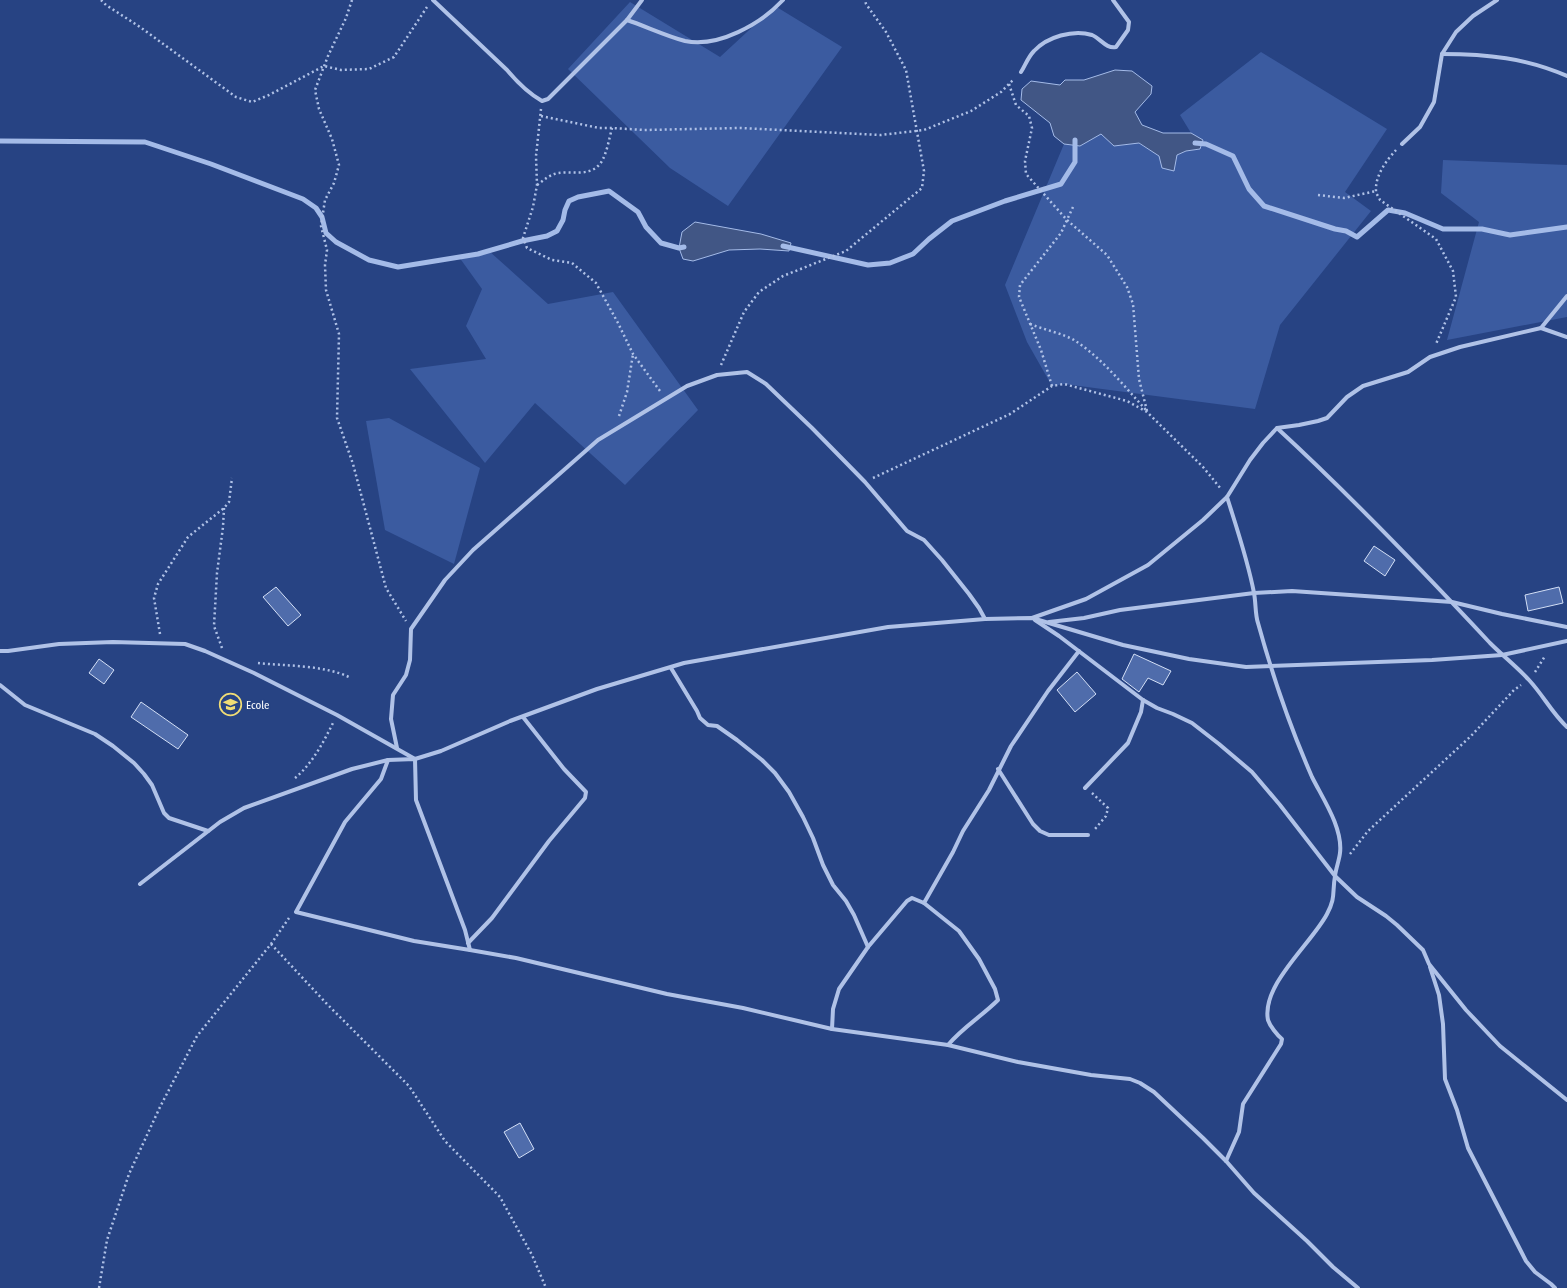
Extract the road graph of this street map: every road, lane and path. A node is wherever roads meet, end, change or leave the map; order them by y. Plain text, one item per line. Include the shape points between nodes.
1 (102, 0) edge
2 (352, 0) edge
3 (433, 0) edge
4 (642, 0) edge
5 (783, 0) edge
6 (865, 0) edge
7 (1113, 0) edge
8 (1498, 0) edge
9 (427, 6) dead end
10 (627, 20) junction
11 (1442, 54) junction
12 (324, 66) junction
13 (1021, 72) joint
14 (1567, 76) edge
15 (1009, 84) junction
16 (542, 101) junction
17 (541, 116) junction
18 (612, 128) junction
19 (917, 131) junction
20 (1402, 144) joint
21 (537, 185) junction
22 (1376, 191) junction
23 (1318, 195) dead end
24 (1073, 207) dead end
25 (1067, 220) junction
26 (1567, 296) edge
27 (1030, 324) junction
28 (1541, 328) junction
29 (1567, 337) edge
30 (633, 354) junction
31 (1430, 358) junction
32 (717, 375) junction
33 (1052, 386) junction
34 (665, 398) junction
35 (1147, 412) junction
36 (1278, 428) junction
37 (615, 430) junction
38 (232, 478) dead end
39 (865, 482) junction
40 (1227, 497) junction
41 (224, 508) junction
42 (1254, 593) junction
43 (1452, 602) junction
44 (1032, 618) junction
45 (985, 619) junction
46 (1047, 622) junction
47 (1567, 627) edge
48 (411, 629) junction
49 (1567, 641) edge
50 (162, 644) junction
51 (1552, 645) junction
52 (0, 651) edge
53 (1078, 651) junction
54 (1502, 656) junction
55 (227, 660) junction
56 (251, 663) dead end
57 (1272, 667) junction
58 (671, 668) junction
59 (351, 678) dead end
60 (1530, 680) junction
61 (0, 685) edge
62 (1143, 700) junction
63 (337, 715) junction
64 (523, 717) junction
65 (1567, 727) edge
66 (397, 748) junction
67 (415, 759) junction
68 (388, 760) junction
69 (998, 769) junction
70 (291, 781) dead end
71 (1085, 788) joint
72 (208, 831) junction
73 (1088, 835) joint
74 (1336, 871) junction
75 (1335, 876) junction
76 (140, 884) dead end
77 (924, 903) junction
78 (296, 912) junction
79 (468, 943) junction
80 (271, 944) junction
81 (868, 947) junction
82 (470, 950) junction
83 (1429, 964) junction
84 (832, 1029) junction
85 (948, 1045) junction
86 (1561, 1094) junction
87 (1567, 1096) edge
88 (1567, 1100) edge
89 (1226, 1161) junction
90 (99, 1288) edge
91 (546, 1288) edge
92 (1358, 1288) edge
93 (1555, 1288) edge

1 - 12 path via 236,97 252,102
2 - 12 path
3 - 16 street via 532,95
4 - 10 street
5 - 10 street via 773,11 744,30 717,40 702,42 685,41
6 - 19 path via 906,70
7 - 13 street via 1129,22 1128,30 1116,47 1108,46 1092,35 1057,35 1032,52
8 - 11 street via 1462,26
9 - 12 path via 394,57 369,69 341,70
10 - 16 street via 548,100
11 - 14 street via 1502,57 1547,68
11 - 20 street via 1434,102 1420,127
12 - 48 path via 315,90 318,109 332,139 339,165 334,184 325,200 321,226 327,250 326,290 339,334 337,418 353,464 386,588
13 - 15 path
15 - 19 path via 971,111
15 - 25 path via 1016,105 1029,116 1032,128 1025,161 1026,174
16 - 17 path
17 - 18 path via 599,128
17 - 21 path via 536,156
18 - 19 path via 740,128 880,134
18 - 21 path via 599,166 590,171 558,173
19 - 32 path via 924,171 922,188 846,251 782,276 758,292 744,312
20 - 22 path via 1387,160
21 - 30 path via 523,238 527,248 552,260 572,264 596,283
22 - 23 path via 1344,198
22 - 31 path via 1380,200 1436,239 1453,270 1456,297
24 - 25 path
25 - 27 path via 1020,285 1019,297
25 - 35 path via 1107,255 1127,287 1132,304 1138,379
26 - 28 street
27 - 33 path
27 - 35 path via 1073,340 1113,375
28 - 29 street
28 - 31 street via 1460,347
30 - 34 path
30 - 37 path via 627,392
31 - 36 street via 1408,372 1357,389 1327,418
32 - 34 street via 694,382
32 - 39 street via 746,372 766,384
33 - 35 path via 1064,384 1128,401
33 - 39 path via 1010,414
34 - 37 street
35 - 40 path via 1203,467
36 - 40 street via 1250,460
36 - 43 street
37 - 48 street via 598,440 473,550 445,580
38 - 41 path via 228,502
39 - 45 street via 907,530 924,540 942,560
40 - 42 street
40 - 44 street via 1148,565 1086,599
41 - 50 path via 188,537 158,584 154,598
41 - 55 path via 214,626
42 - 43 street via 1292,591
42 - 46 street
42 - 57 street via 1258,622
43 - 47 street
43 - 54 street
44 - 45 street
44 - 46 street
44 - 53 street
45 - 58 street via 888,627 734,653
46 - 57 street via 1123,645 1189,659 1246,667
48 - 66 street via 410,660 406,675 393,695 391,719
49 - 51 street
50 - 52 street via 59,644
50 - 55 street via 185,644
51 - 54 street
51 - 60 path
53 - 62 street
53 - 69 street via 1048,691
54 - 57 street
54 - 60 street
55 - 63 street
56 - 59 path via 330,670
57 - 74 street via 1312,776 1339,833 1340,852
58 - 64 street via 597,689
58 - 81 street via 700,718 708,725 717,726 775,773 803,817 823,865 854,914
60 - 65 street
60 - 74 path via 1514,690 1471,736 1368,831
61 - 72 street via 24,705 95,734 113,746 144,774 169,818
62 - 71 street via 1141,712 1128,743
62 - 75 street via 1192,723 1252,772
63 - 66 street
63 - 70 path via 322,745 303,772
64 - 67 street
64 - 79 street via 564,769 586,792 585,798 549,841 492,918
66 - 67 street
67 - 68 street
67 - 79 street via 416,800
68 - 72 street via 352,769 244,808
68 - 78 street via 381,779 345,822
69 - 73 street via 1040,831 1049,835
69 - 77 street via 989,790
71 - 73 path via 1108,808 1099,826
72 - 76 street
74 - 75 street
75 - 83 street via 1357,897 1397,925 1423,950
75 - 89 street via 1334,899 1327,915 1297,954 1271,995 1268,1021 1282,1040 1281,1044 1244,1104 1239,1132
77 - 81 street via 912,898 907,901
77 - 85 street via 959,931 966,940 996,989 998,1000
78 - 80 path via 286,921
78 - 82 street via 414,941
79 - 82 street
80 - 90 path via 197,1036 160,1107 129,1174 107,1240
80 - 91 path via 409,1086 445,1142 500,1197 532,1255
81 - 84 street via 839,989 833,1008
82 - 84 street
83 - 86 street via 1466,1010 1500,1046
83 - 93 street via 1439,995 1445,1079 1468,1148 1526,1261
84 - 85 street
85 - 89 street via 1018,1062 1130,1079 1140,1083 1154,1092
86 - 87 street
86 - 88 street
89 - 92 street via 1254,1193

